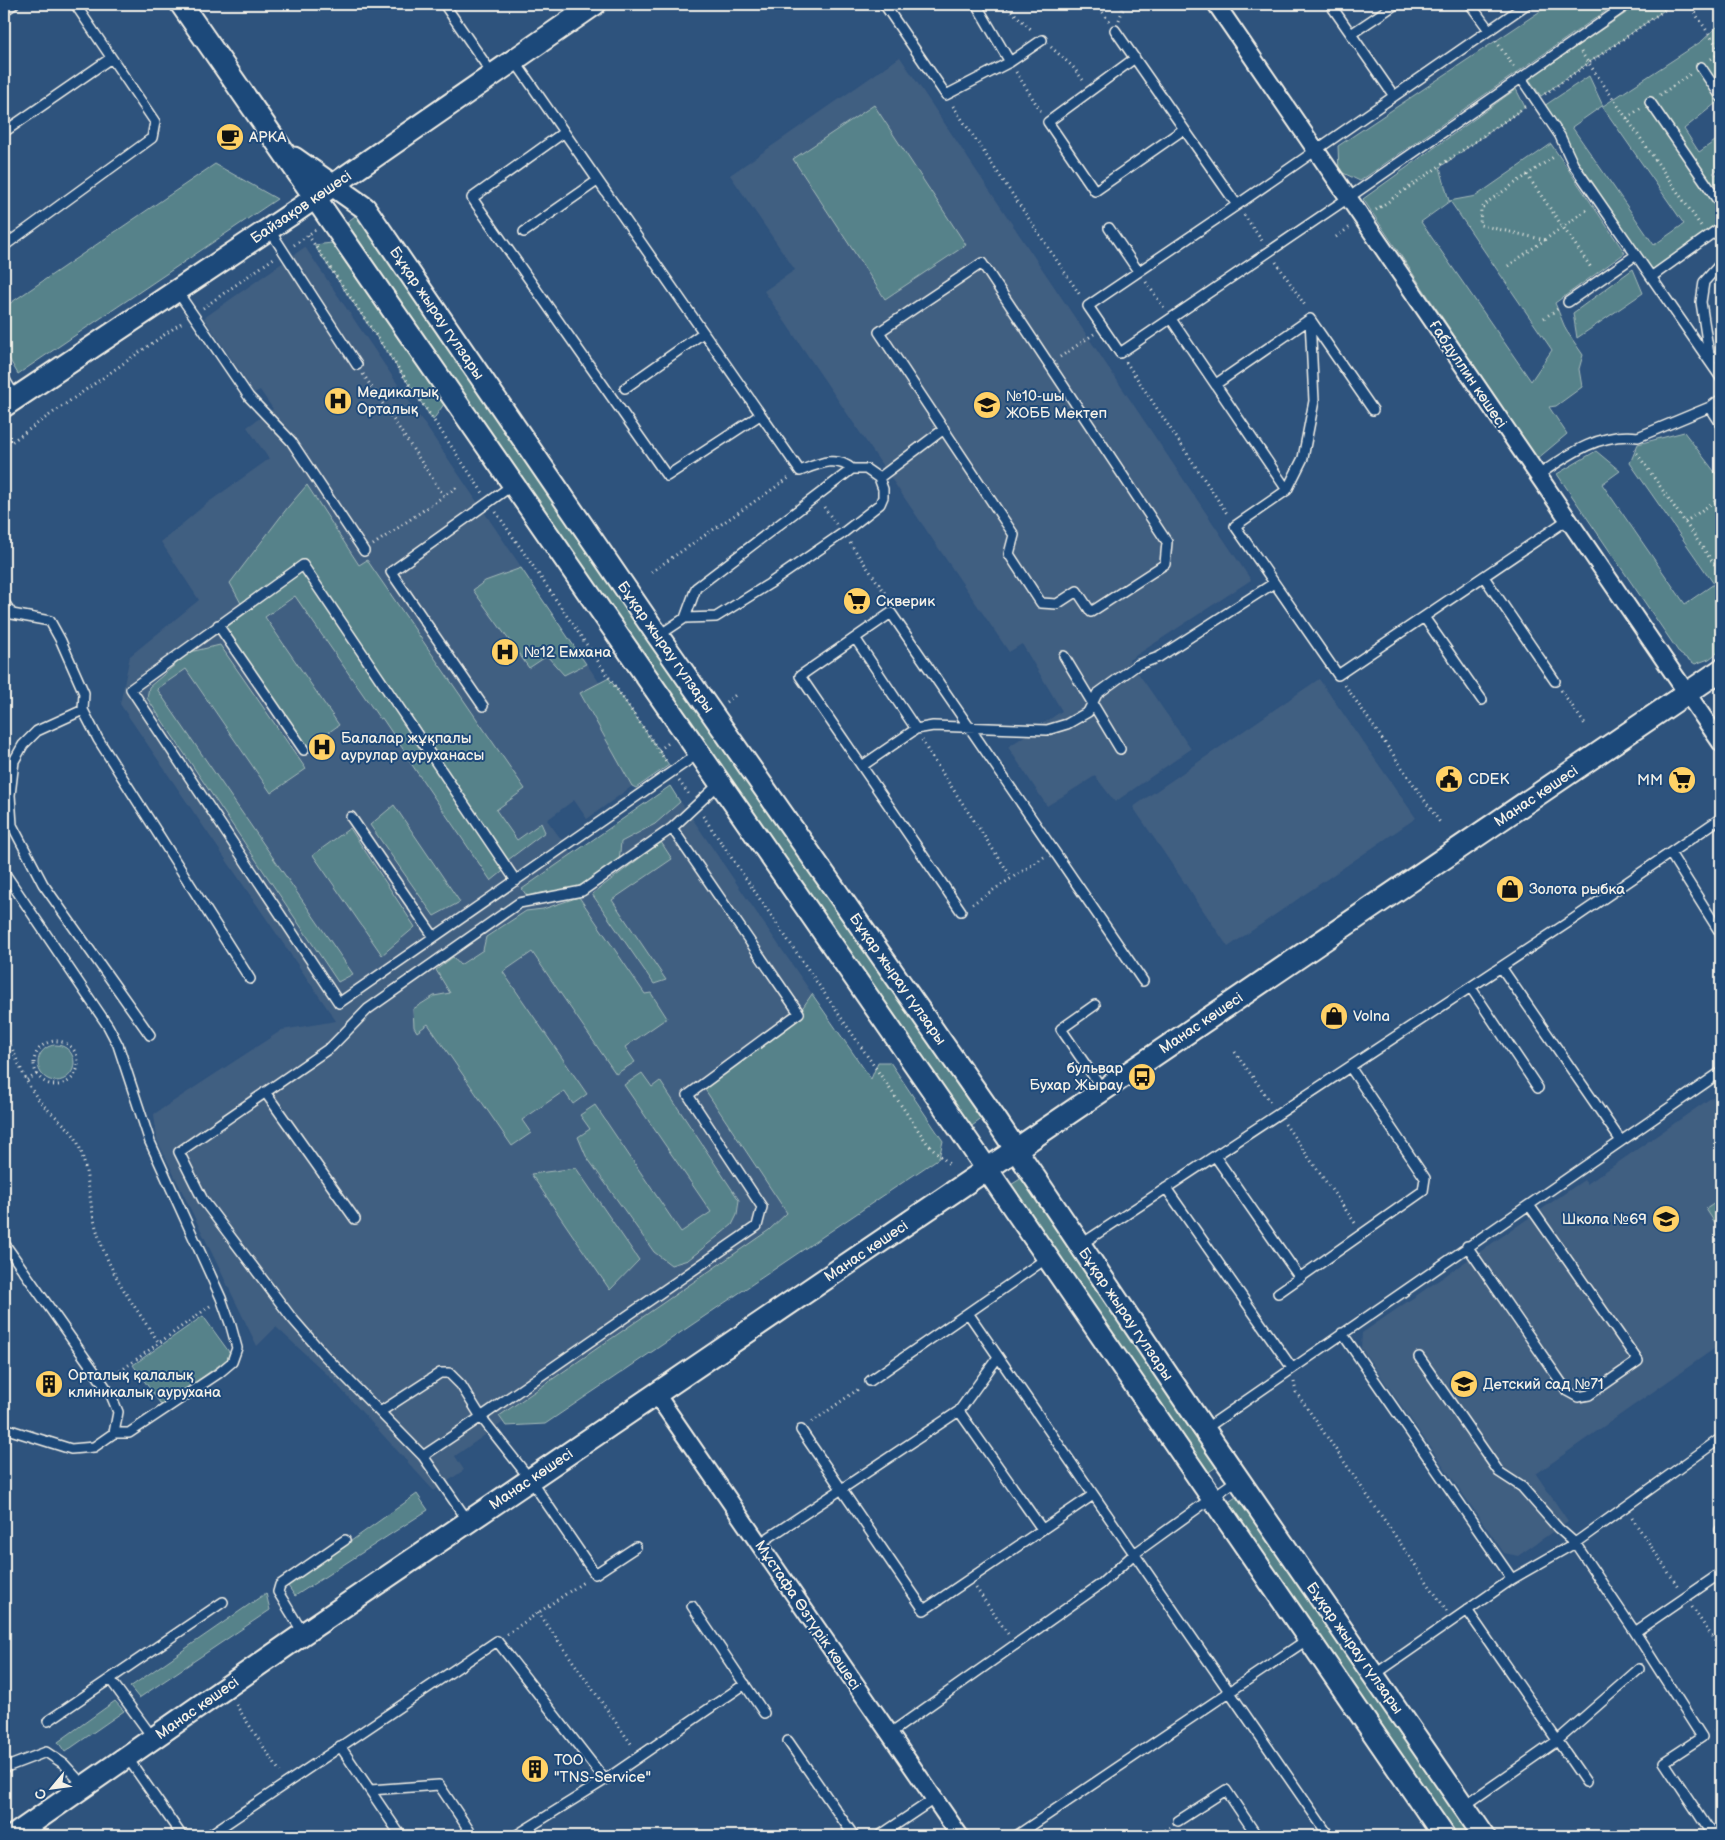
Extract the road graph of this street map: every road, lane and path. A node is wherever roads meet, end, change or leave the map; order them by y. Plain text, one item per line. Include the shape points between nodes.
1 (14, 4) edge
2 (74, 4) edge
3 (181, 4) edge
4 (444, 4) edge
5 (595, 4) edge
6 (884, 4) edge
7 (976, 4) edge
8 (1097, 4) edge
9 (1216, 4) edge
10 (1330, 4) edge
11 (1396, 4) edge
12 (1470, 4) edge
13 (1527, 4) edge
14 (1628, 4) edge
15 (1673, 4) edge
16 (1689, 4) edge
17 (4, 11) edge
18 (1115, 30) joint
19 (1489, 30) junction
20 (1351, 34) junction
21 (1042, 40) dead end
22 (1574, 42) junction
23 (1721, 52) edge
24 (111, 58) junction
25 (1135, 58) junction
26 (514, 60) junction
27 (1010, 62) junction
28 (1589, 63) junction
29 (1700, 67) junction
30 (493, 76) junction
31 (1521, 78) junction
32 (946, 95) junction
33 (1394, 96) junction
34 (1721, 97) edge
35 (1536, 100) junction
36 (1650, 102) junction
37 (1627, 118) junction
38 (1048, 122) junction
39 (1184, 129) junction
40 (4, 132) edge
41 (563, 133) junction
42 (1566, 148) junction
43 (1316, 151) junction
44 (1527, 175) junction
45 (597, 182) junction
46 (324, 191) junction
47 (1348, 198) junction
48 (1598, 201) junction
49 (1237, 205) junction
50 (1721, 205) edge
51 (1362, 219) junction
52 (1563, 226) junction
53 (322, 227) dead end
54 (1721, 227) edge
55 (1109, 228) dead end
56 (268, 229) junction
57 (524, 232) dead end
58 (308, 235) junction
59 (1708, 236) junction
60 (1336, 237) dead end
61 (1544, 240) junction
62 (5, 243) edge
63 (283, 252) junction
64 (1636, 255) junction
65 (1721, 263) edge
66 (1508, 266) dead end
67 (1138, 272) junction
68 (1651, 277) junction
69 (1600, 280) junction
70 (177, 290) junction
71 (1568, 302) dead end
72 (1088, 306) junction
73 (194, 314) junction
74 (1171, 319) junction
75 (1310, 319) junction
76 (1103, 328) junction
77 (703, 332) junction
78 (1721, 353) edge
79 (1120, 354) junction
80 (1710, 362) junction
81 (1049, 364) junction
82 (358, 365) joint
83 (4, 378) edge
84 (1721, 378) edge
85 (1216, 384) junction
86 (624, 388) dead end
87 (1721, 399) edge
88 (10, 402) edge
89 (1710, 408) junction
90 (1373, 410) dead end
91 (760, 415) junction
92 (1721, 424) edge
93 (944, 429) junction
94 (1625, 436) junction
95 (4, 447) edge
96 (852, 469) junction
97 (800, 471) junction
98 (1537, 476) junction
99 (879, 478) junction
100 (514, 484) junction
101 (456, 487) dead end
102 (1287, 490) junction
103 (444, 496) junction
104 (1721, 497) edge
105 (489, 502) junction
106 (1567, 520) junction
107 (1686, 522) junction
108 (1235, 526) junction
109 (364, 551) joint
110 (1721, 559) edge
111 (1714, 564) junction
112 (652, 572) dead end
113 (1721, 574) edge
114 (1484, 577) junction
115 (1274, 583) junction
116 (4, 602) edge
117 (1424, 617) junction
118 (685, 618) junction
119 (218, 625) junction
120 (658, 636) junction
121 (856, 638) junction
122 (1064, 656) dead end
123 (1721, 670) edge
124 (1338, 675) junction
125 (1555, 681) joint
126 (737, 694) dead end
127 (1687, 694) junction
128 (1482, 700) dead end
129 (1092, 703) junction
130 (723, 704) dead end
131 (483, 706) dead end
132 (83, 710) junction
133 (1586, 726) dead end
134 (970, 727) junction
135 (916, 729) junction
136 (674, 740) dead end
137 (1721, 743) edge
138 (1120, 749) dead end
139 (304, 750) dead end
140 (659, 750) junction
141 (700, 752) junction
142 (862, 766) junction
143 (673, 771) junction
144 (720, 782) junction
145 (696, 804) junction
146 (351, 817) dead end
147 (1721, 818) edge
148 (1441, 824) dead end
149 (672, 828) junction
150 (1054, 850) junction
151 (1670, 854) junction
152 (4, 872) edge
153 (1012, 878) junction
154 (516, 881) junction
155 (961, 911) joint
156 (1721, 934) edge
157 (434, 937) junction
158 (1501, 967) junction
159 (250, 979) dead end
160 (1143, 981) dead end
161 (1470, 988) junction
162 (1095, 1005) dead end
163 (4, 1032) edge
164 (150, 1035) dead end
165 (1235, 1052) dead end
166 (1350, 1068) junction
167 (1721, 1072) edge
168 (37, 1074) junction
169 (26, 1080) junction
170 (1538, 1088) dead end
171 (1103, 1090) junction
172 (266, 1092) junction
173 (1279, 1114) junction
174 (1621, 1141) junction
175 (1016, 1149) junction
176 (1215, 1156) junction
177 (949, 1164) dead end
178 (987, 1169) junction
179 (1166, 1188) junction
180 (1529, 1205) junction
181 (355, 1219) dead end
182 (1362, 1234) junction
183 (4, 1243) edge
184 (1080, 1245) junction
185 (1468, 1246) junction
186 (1047, 1258) junction
187 (1300, 1278) junction
188 (1278, 1293) dead end
189 (221, 1298) junction
190 (968, 1313) junction
191 (1342, 1333) junction
192 (159, 1343) junction
193 (998, 1357) junction
194 (1419, 1357) dead end
195 (1292, 1368) junction
196 (870, 1381) joint
197 (103, 1384) junction
198 (656, 1394) junction
199 (958, 1411) junction
200 (380, 1412) junction
201 (481, 1417) junction
202 (4, 1428) edge
203 (1204, 1429) junction
204 (801, 1430) joint
205 (114, 1433) junction
206 (1721, 1438) edge
207 (423, 1456) junction
208 (1238, 1478) junction
209 (530, 1479) junction
210 (841, 1489) junction
211 (1093, 1495) junction
212 (1211, 1498) junction
213 (1625, 1507) junction
214 (468, 1521) junction
215 (1042, 1529) junction
216 (345, 1540) dead end
217 (1574, 1543) junction
218 (759, 1544) junction
219 (636, 1547) dead end
220 (1134, 1554) junction
221 (1721, 1573) edge
222 (595, 1574) junction
223 (1512, 1578) junction
224 (970, 1579) junction
225 (1686, 1597) junction
226 (223, 1602) dead end
227 (692, 1606) dead end
228 (1467, 1610) junction
229 (538, 1612) junction
230 (1453, 1620) junction
231 (1636, 1632) junction
232 (303, 1634) junction
233 (1308, 1639) junction
234 (497, 1641) junction
235 (1016, 1645) junction
236 (1721, 1650) edge
237 (1639, 1669) dead end
238 (1374, 1675) junction
239 (110, 1679) junction
240 (745, 1684) junction
241 (1229, 1692) junction
242 (236, 1705) dead end
243 (764, 1713) dead end
244 (48, 1721) dead end
245 (889, 1734) junction
246 (153, 1738) junction
247 (788, 1741) dead end
248 (1557, 1741) junction
249 (340, 1746) junction
250 (127, 1756) junction
251 (640, 1756) junction
252 (4, 1768) edge
253 (605, 1780) junction
254 (287, 1782) junction
255 (1586, 1782) dead end
256 (84, 1786) junction
257 (370, 1790) junction
258 (934, 1799) junction
259 (1464, 1806) junction
260 (1178, 1822) dead end
261 (1255, 1835) edge
262 (13, 1836) edge
263 (182, 1836) edge
264 (209, 1836) edge
265 (401, 1836) edge
266 (473, 1836) edge
267 (515, 1836) edge
268 (854, 1836) edge
269 (880, 1836) edge
270 (960, 1836) edge
271 (1016, 1836) edge
272 (1329, 1836) edge
273 (1444, 1836) edge
274 (1484, 1836) edge
275 (1713, 1836) edge

1 - 17 lane
2 - 24 lane
3 - 46 street, Бұқар жырау гүлзары via 282,150
4 - 30 lane
5 - 26 street, Байзақов көшесі
6 - 32 lane
7 - 27 lane
8 - 18 path
9 - 43 street, Ғабдуллин көшесі
10 - 20 lane
11 - 20 lane
12 - 19 lane
13 - 19 lane
14 - 22 lane
15 - 28 path
16 - 23 path
18 - 25 lane
19 - 31 path
19 - 33 lane
20 - 33 lane
21 - 27 lane
22 - 28 path
22 - 31 lane
23 - 29 path
24 - 40 lane
24 - 62 lane via 154,122 152,138
25 - 38 lane
25 - 39 lane
26 - 30 street, Байзақов көшесі
26 - 41 lane
27 - 32 lane
27 - 38 path
28 - 35 path
28 - 37 path
29 - 34 lane
29 - 36 path
30 - 46 street, Байзақов көшесі
31 - 35 lane
31 - 47 lane
32 - 72 path
33 - 43 lane
35 - 42 lane
35 - 51 path
36 - 37 path
36 - 50 lane
37 - 59 path
38 - 39 lane via 1095,191
39 - 49 lane
41 - 45 lane
41 - 91 lane via 472,198 667,476
42 - 44 path
42 - 48 lane
43 - 47 street, Ғабдуллин көшесі
43 - 49 lane
44 - 52 path
44 - 61 path via 1489,201 1482,209 1480,225
45 - 57 lane
45 - 77 lane
46 - 56 street, Байзақов көшесі
46 - 100 street, Бұқар жырау гүлзары
46 - 120 street, Бұқар жырау гүлзары via 365,208
47 - 51 street, Ғабдуллин көшесі
47 - 74 lane
48 - 52 path
48 - 64 lane
49 - 67 lane
51 - 60 path
51 - 98 street, Ғабдуллин көшесі
52 - 61 path
52 - 69 path
53 - 58 path
54 - 59 lane
55 - 67 lane
56 - 63 lane
56 - 70 street, Байзақов көшесі
58 - 63 path
58 - 105 path
59 - 68 lane
61 - 66 path
63 - 73 path
63 - 82 lane
64 - 68 lane
64 - 69 lane
65 - 80 lane via 1704,282 1701,302
67 - 72 lane
67 - 74 path
68 - 80 lane
69 - 71 lane
70 - 73 lane
70 - 88 street, Байзақов көшесі
72 - 76 lane
73 - 95 path
73 - 109 lane via 249,397 291,442
74 - 79 lane
74 - 85 lane
75 - 85 lane
75 - 90 lane
75 - 102 lane via 1314,401 1303,458
76 - 79 lane
76 - 81 path
77 - 86 lane
77 - 91 lane
78 - 80 lane
79 - 108 path
80 - 84 lane
81 - 93 lane via 982,263 879,332
81 - 93 lane via 1167,542 1165,564 1091,612 1077,591 1057,604 1041,602 1009,554 1014,535
82 - 103 path
83 - 88 lane
85 - 102 lane
87 - 89 lane
89 - 92 lane
89 - 94 lane via 1638,438
91 - 97 lane
93 - 99 lane
94 - 98 lane via 1596,441
94 - 107 path
96 - 97 lane via 839,461 824,462
96 - 99 lane via 866,469
96 - 118 lane via 696,588
97 - 112 path
98 - 106 street, Ғабдуллин көшесі
99 - 118 lane via 883,489 880,504 843,533 716,617
100 - 105 lane
100 - 141 street, Бұқар жырау гүлзары
101 - 103 path
102 - 108 lane
103 - 109 path
104 - 107 path
105 - 131 lane via 391,572
105 - 140 path
106 - 114 lane
106 - 127 street, Ғабдуллин көшесі
107 - 111 path
108 - 115 lane
110 - 111 path
111 - 113 path
114 - 117 lane
114 - 125 lane
115 - 124 lane
115 - 129 lane via 1159,658 1137,665 1096,694
116 - 132 lane via 12,614 50,621 84,693
117 - 124 lane
117 - 128 lane
118 - 120 lane
119 - 139 lane
119 - 154 lane via 303,565
119 - 157 lane via 131,689 339,1003
120 - 175 street, Бұқар жырау гүлзары
121 - 134 lane via 891,613
121 - 135 lane
121 - 142 lane via 800,676
122 - 129 lane
123 - 127 street, Манас көшесі
124 - 148 path
125 - 133 path
126 - 130 path
127 - 137 street, Ғабдуллин көшесі
127 - 171 street, Манас көшесі
129 - 134 lane via 1088,712 1067,724 1047,730
129 - 138 lane
132 - 159 lane via 98,739
132 - 164 lane via 37,731 23,745 14,761 10,795 12,825 43,884
134 - 135 lane
134 - 150 lane
135 - 142 lane
135 - 153 path
136 - 140 path
140 - 143 path
141 - 143 lane
141 - 144 street, Бұқар жырау гүлзары
142 - 155 lane
143 - 145 path
143 - 154 lane
144 - 145 lane
144 - 178 street, Бұқар жырау гүлзары
145 - 149 lane
145 - 177 path via 927,1143
146 - 157 lane
147 - 151 lane
149 - 172 lane via 582,891 520,903 368,1009 331,1047
149 - 201 lane via 799,1013 688,1095 762,1207 757,1226
150 - 153 path
150 - 160 lane
151 - 156 lane
151 - 158 lane
152 - 189 lane via 118,1045 150,1142
153 - 155 path
154 - 157 lane
158 - 161 lane
158 - 174 lane
161 - 166 lane
161 - 170 lane
162 - 171 lane via 1061,1029
163 - 169 path
165 - 173 path
166 - 173 lane
166 - 182 lane via 1425,1178 1423,1191
167 - 174 lane
168 - 168 path via 34,1067 36,1052 48,1042 63,1041 75,1051 79,1064 68,1082 48,1084
168 - 169 path
169 - 192 path via 38,1100 76,1139 84,1159 97,1232 105,1256
171 - 175 street, Манас көшесі
172 - 181 lane
172 - 200 lane via 179,1152 204,1200 291,1317
173 - 176 lane
173 - 182 path
174 - 180 lane
175 - 178 street, Манас көшесі
175 - 184 street, Бұқар жырау гүлзары
176 - 179 lane
176 - 187 lane
178 - 186 street, Бұқар жырау гүлзары
178 - 198 street, Манас көшесі
179 - 184 lane
179 - 195 lane
180 - 185 lane
180 - 185 lane via 1638,1361 1589,1395 1578,1397 1568,1391
182 - 187 lane
183 - 197 lane
184 - 203 street, Бұқар жырау гүлзары
185 - 191 lane
186 - 190 lane
186 - 212 street, Бұқар жырау гүлзары
187 - 188 lane
189 - 192 path
189 - 205 lane via 237,1348 232,1362 129,1433
190 - 193 lane
190 - 196 lane
191 - 195 lane
191 - 223 lane
192 - 197 path
193 - 199 lane
193 - 211 lane
194 - 217 lane via 1499,1472 1522,1487
195 - 203 lane
195 - 230 path via 1296,1392
196 - 204 path
197 - 205 lane via 118,1412
198 - 209 street, Манас көшесі
198 - 218 street, Мұстафа Өзтүрік көшесі
199 - 210 lane
199 - 215 lane
200 - 201 lane via 440,1373 449,1373 461,1385
200 - 207 lane
201 - 207 lane
201 - 209 lane
202 - 205 lane via 71,1449 94,1447
203 - 208 street, Бұқар жырау гүлзары
204 - 210 lane
206 - 213 lane
207 - 214 lane
208 - 212 lane
208 - 238 street, Бұқар жырау гүлзары
209 - 214 street, Манас көшесі
209 - 222 lane
210 - 218 lane
210 - 224 lane via 924,1610
211 - 215 lane
211 - 220 lane
212 - 220 lane
212 - 233 street, Бұқар жырау гүлзары
213 - 217 lane
213 - 225 path
214 - 232 street, Манас көшесі
215 - 224 lane
216 - 232 lane via 280,1584 281,1600
217 - 223 lane
217 - 231 lane
218 - 245 street, Мұстафа Өзтүрік көшесі
219 - 222 lane
220 - 235 lane via 1102,1584
220 - 241 lane
221 - 225 lane
222 - 229 path
223 - 228 lane
224 - 235 path
225 - 231 lane
225 - 236 path
226 - 239 lane
227 - 240 lane
228 - 230 lane
228 - 248 lane
229 - 234 path
229 - 251 path
230 - 238 lane
231 - 275 lane via 1702,1737 1664,1762
232 - 246 street, Манас көшесі
233 - 241 lane
233 - 273 street, Бұқар жырау гүлзары
234 - 249 lane
234 - 253 lane
235 - 245 lane
237 - 248 lane
238 - 259 street, Бұқар жырау гүлзары
239 - 244 lane
239 - 246 lane
240 - 243 lane
240 - 251 lane
241 - 271 lane
241 - 272 lane
242 - 254 path
245 - 258 street, Мұстафа Өзтүрік көшесі
246 - 250 street, Манас көшесі
247 - 268 lane
248 - 255 lane
248 - 259 lane
249 - 254 lane
249 - 257 lane
250 - 256 street, Манас көшесі
250 - 263 lane
251 - 253 lane
252 - 256 lane via 46,1752 64,1764
253 - 267 lane
254 - 264 lane
256 - 262 street, Манас көшесі
257 - 265 lane
257 - 266 lane via 438,1785
258 - 269 lane
258 - 270 street, Мұстафа Өзтүрік көшесі
259 - 274 street, Бұқар жырау гүлзары
260 - 261 lane via 1226,1790

